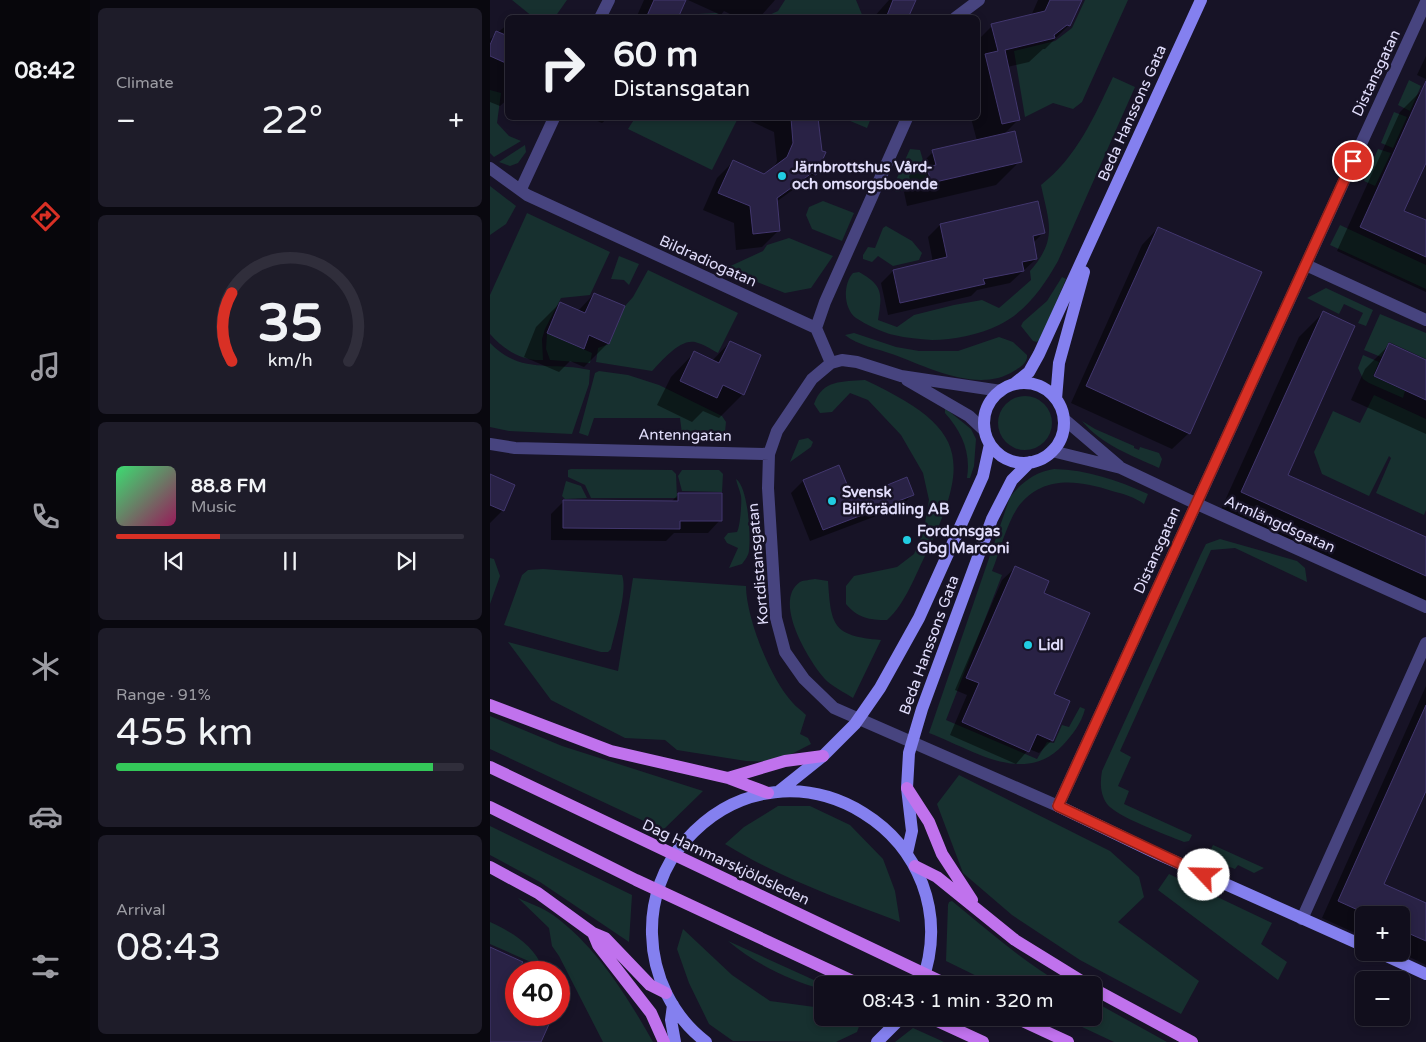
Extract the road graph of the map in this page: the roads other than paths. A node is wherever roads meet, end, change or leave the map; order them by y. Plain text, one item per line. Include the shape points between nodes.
1 (609, 0) edge
2 (979, 0) edge
3 (1201, 0) edge
4 (1426, 2) edge
5 (602, 15) edge
6 (959, 15) edge
7 (553, 120) edge
8 (906, 120) edge
9 (490, 168) edge
10 (521, 189) junction
11 (1093, 238) junction
12 (1306, 265) junction
13 (1426, 320) edge
14 (816, 328) junction
15 (831, 363) junction
16 (901, 376) junction
17 (1014, 384) junction
18 (1001, 391) junction
19 (1056, 399) junction
20 (1064, 419) junction
21 (988, 437) junction
22 (490, 444) edge
23 (1052, 452) junction
24 (769, 454) junction
25 (1030, 462) junction
26 (1121, 468) junction
27 (1195, 503) junction
28 (1426, 607) edge
29 (1426, 642) edge
30 (490, 705) edge
31 (823, 756) junction
32 (490, 767) edge
33 (728, 778) junction
34 (907, 788) junction
35 (773, 793) junction
36 (490, 806) edge
37 (1058, 806) junction
38 (907, 853) junction
39 (915, 866) junction
40 (490, 867) edge
41 (976, 907) junction
42 (1302, 919) junction
43 (593, 933) junction
44 (1355, 942) edge
45 (1398, 961) edge
46 (1426, 974) edge
47 (842, 976) edge
48 (924, 976) edge
49 (929, 976) edge
50 (1073, 976) edge
51 (666, 993) junction
52 (1102, 993) edge
53 (672, 1005) junction
54 (893, 1026) edge
55 (948, 1026) edge
56 (1033, 1026) edge
57 (664, 1042) edge
58 (675, 1042) edge
59 (706, 1042) edge
60 (877, 1042) edge
61 (983, 1042) edge
62 (1068, 1042) edge
63 (1192, 1042) edge

1 - 5 street
2 - 6 street
3 - 11 street, Beda Hanssons Gata
4 - 12 street, Distansgatan
7 - 10 street
8 - 14 street
9 - 10 street, Bildradiogatan
10 - 14 street, Bildradiogatan via 526,195
11 - 17 street, Beda Hanssons Gata via 1039,354 1029,372
11 - 19 street, Beda Hanssons Gata via 1059,363
12 - 13 street
12 - 27 street, Distansgatan
14 - 15 street
15 - 16 street via 842,360 857,362
15 - 24 street via 812,379 777,431
16 - 18 street
16 - 21 street via 969,416
17 - 18 street, Beda Hanssons Gata
17 - 19 street via 1036,384
18 - 21 street, Beda Hanssons Gata via 988,407 984,421
19 - 20 street, Beda Hanssons Gata
20 - 23 street via 1060,441
20 - 26 street, Armlängdsgatan
21 - 25 street via 996,451 1009,460
21 - 31 street, Beda Hanssons Gata via 983,476 920,618 856,724
22 - 24 street, Antenngatan via 514,448
23 - 25 street, Beda Hanssons Gata
23 - 26 street, Armlängdsgatan
24 - 37 street, Kortdistansgatan via 776,618 785,652 804,679 834,708
25 - 34 street, Beda Hanssons Gata via 1012,480 992,519 922,709 909,753
26 - 27 street, Armlängdsgatan
27 - 28 street, Armlängdsgatan
27 - 37 street, Distansgatan via 1177,549
29 - 42 street
30 - 33 main road via 610,751
31 - 33 main road via 785,761
31 - 35 street, Beda Hanssons Gata
32 - 49 main road, Dag Hammarskjöldsleden
33 - 35 main road
34 - 38 street, Beda Hanssons Gata via 912,831
34 - 41 main road via 929,822 942,854
35 - 38 street via 816,794 851,805 882,825
35 - 51 street via 735,803 705,821 676,853 664,875 652,925 655,960
36 - 47 main road via 636,880
37 - 42 street
38 - 39 street
39 - 41 main road via 937,877
39 - 48 street via 928,901 931,939
40 - 43 main road via 538,893
41 - 50 main road via 1015,940
42 - 44 street
43 - 51 main road via 605,938 650,985
43 - 57 main road via 598,945 651,1013
45 - 46 street
51 - 53 street
52 - 63 main road
53 - 58 street
53 - 59 street via 686,1024
54 - 60 street
55 - 61 main road
56 - 62 main road

